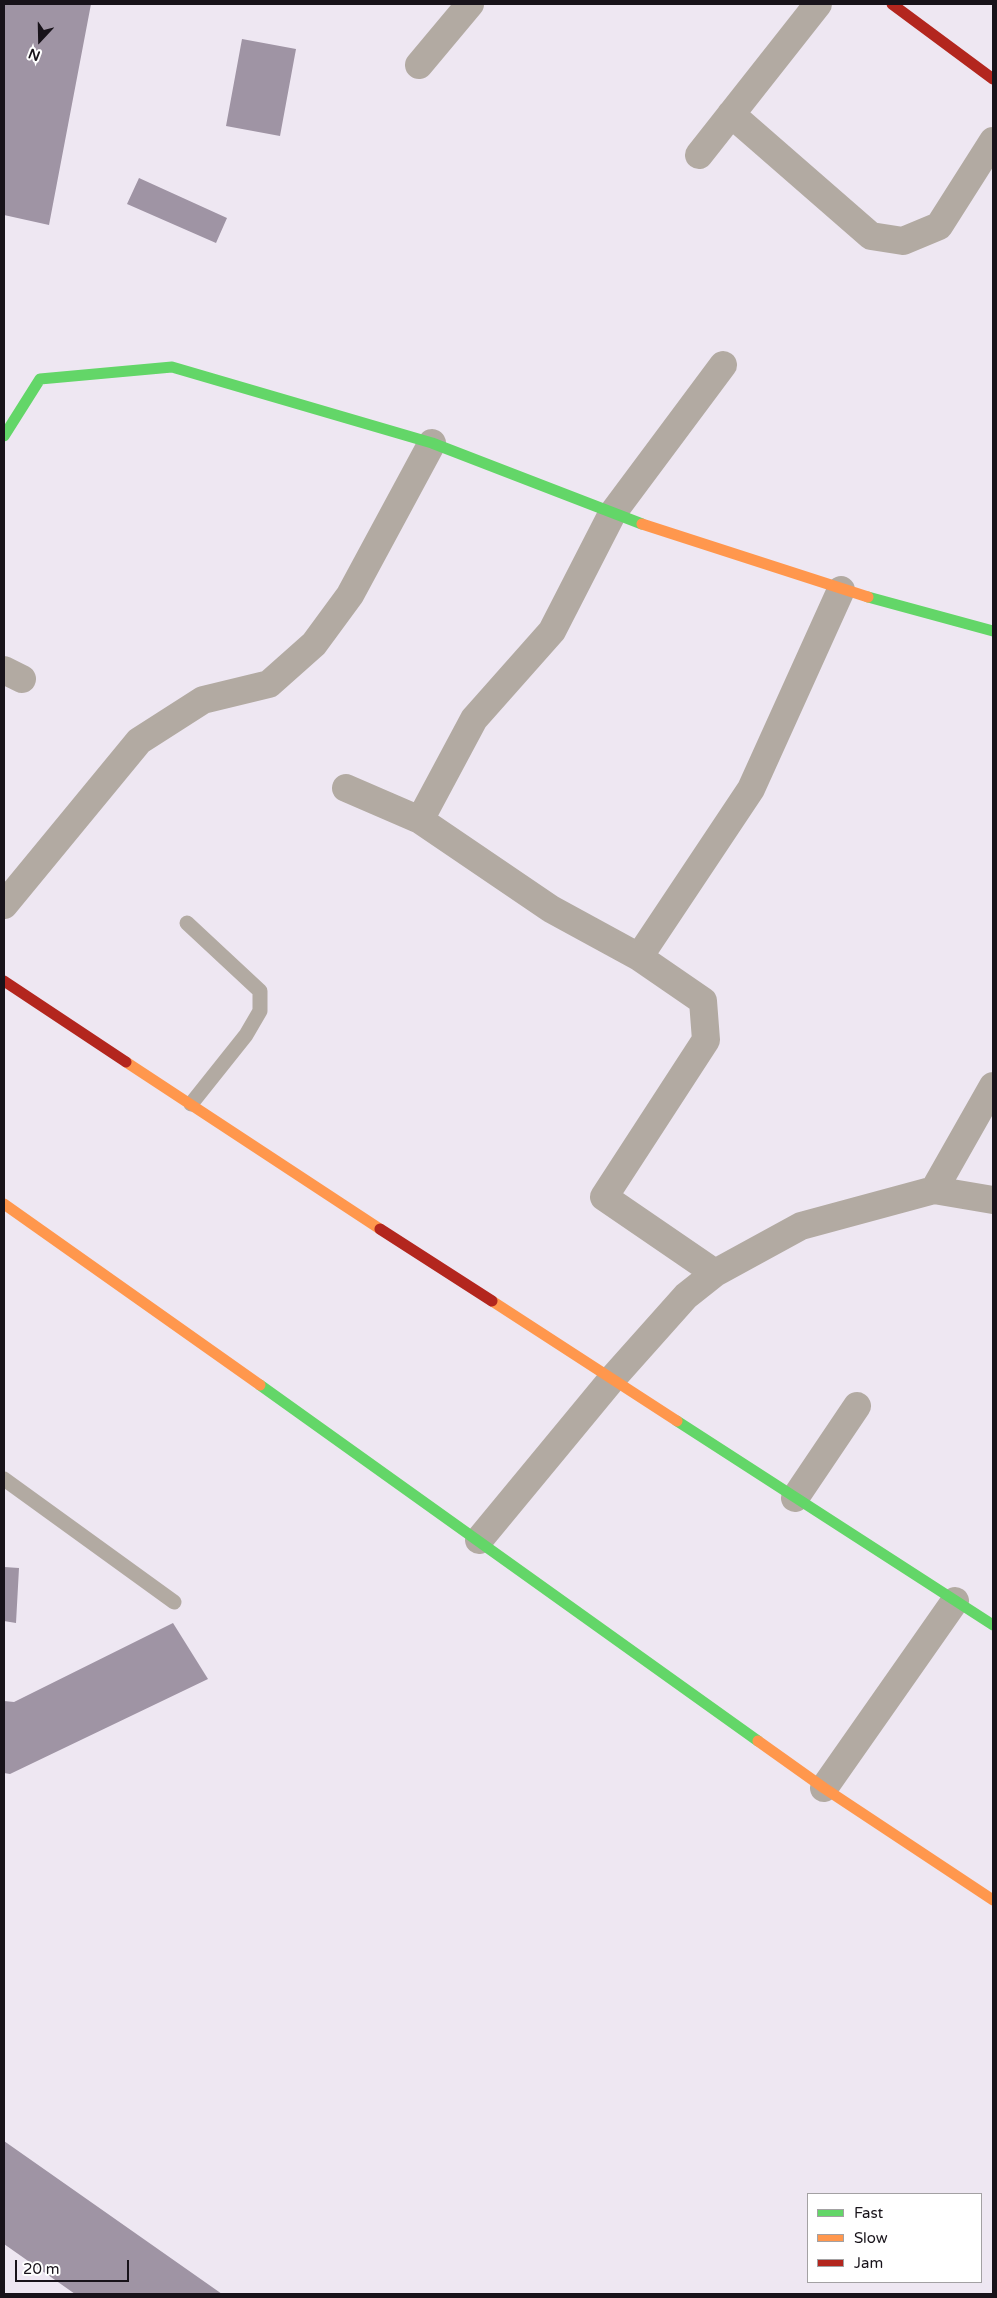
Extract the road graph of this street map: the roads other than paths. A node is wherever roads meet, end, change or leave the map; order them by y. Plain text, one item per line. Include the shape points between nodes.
1 (470, 4) edge
2 (818, 4) edge
3 (892, 4) edge
4 (419, 65) dead end
5 (993, 79) edge
6 (731, 114) junction
7 (993, 141) edge
8 (699, 155) dead end
9 (723, 365) dead end
10 (4, 436) edge
11 (432, 443) junction
12 (612, 514) junction
13 (841, 590) junction
14 (993, 631) edge
15 (346, 788) dead end
16 (420, 820) junction
17 (4, 905) edge
18 (187, 923) dead end
19 (639, 957) junction
20 (4, 981) edge
21 (993, 1086) edge
22 (191, 1104) junction
23 (934, 1190) junction
24 (993, 1200) edge
25 (4, 1204) edge
26 (715, 1273) junction
27 (612, 1379) junction
28 (857, 1406) dead end
29 (4, 1479) edge
30 (795, 1498) junction
31 (479, 1540) junction
32 (955, 1600) junction
33 (174, 1602) dead end
34 (993, 1625) edge
35 (824, 1788) junction
36 (993, 1900) edge

1 - 4 street
2 - 6 street
3 - 5 street
6 - 7 street via 871,236 903,241 940,226
6 - 8 street
9 - 12 street
10 - 11 street via 40,379 172,367
11 - 12 street
11 - 17 street via 350,595 314,644 269,684 204,700 139,741
12 - 13 street
12 - 16 street via 552,631 474,719
13 - 14 street
13 - 19 street via 751,789
15 - 16 street
16 - 19 street via 551,909
18 - 22 lane via 260,991 260,1011 246,1035
19 - 26 street via 703,1002 706,1040 604,1196
20 - 22 street
21 - 23 street
22 - 27 street
23 - 24 street
23 - 26 street via 801,1226
25 - 31 street
26 - 27 street via 686,1296
27 - 30 street
27 - 31 street
28 - 30 street
29 - 33 lane
30 - 32 street
31 - 35 street
32 - 34 street
32 - 35 street
35 - 36 street

